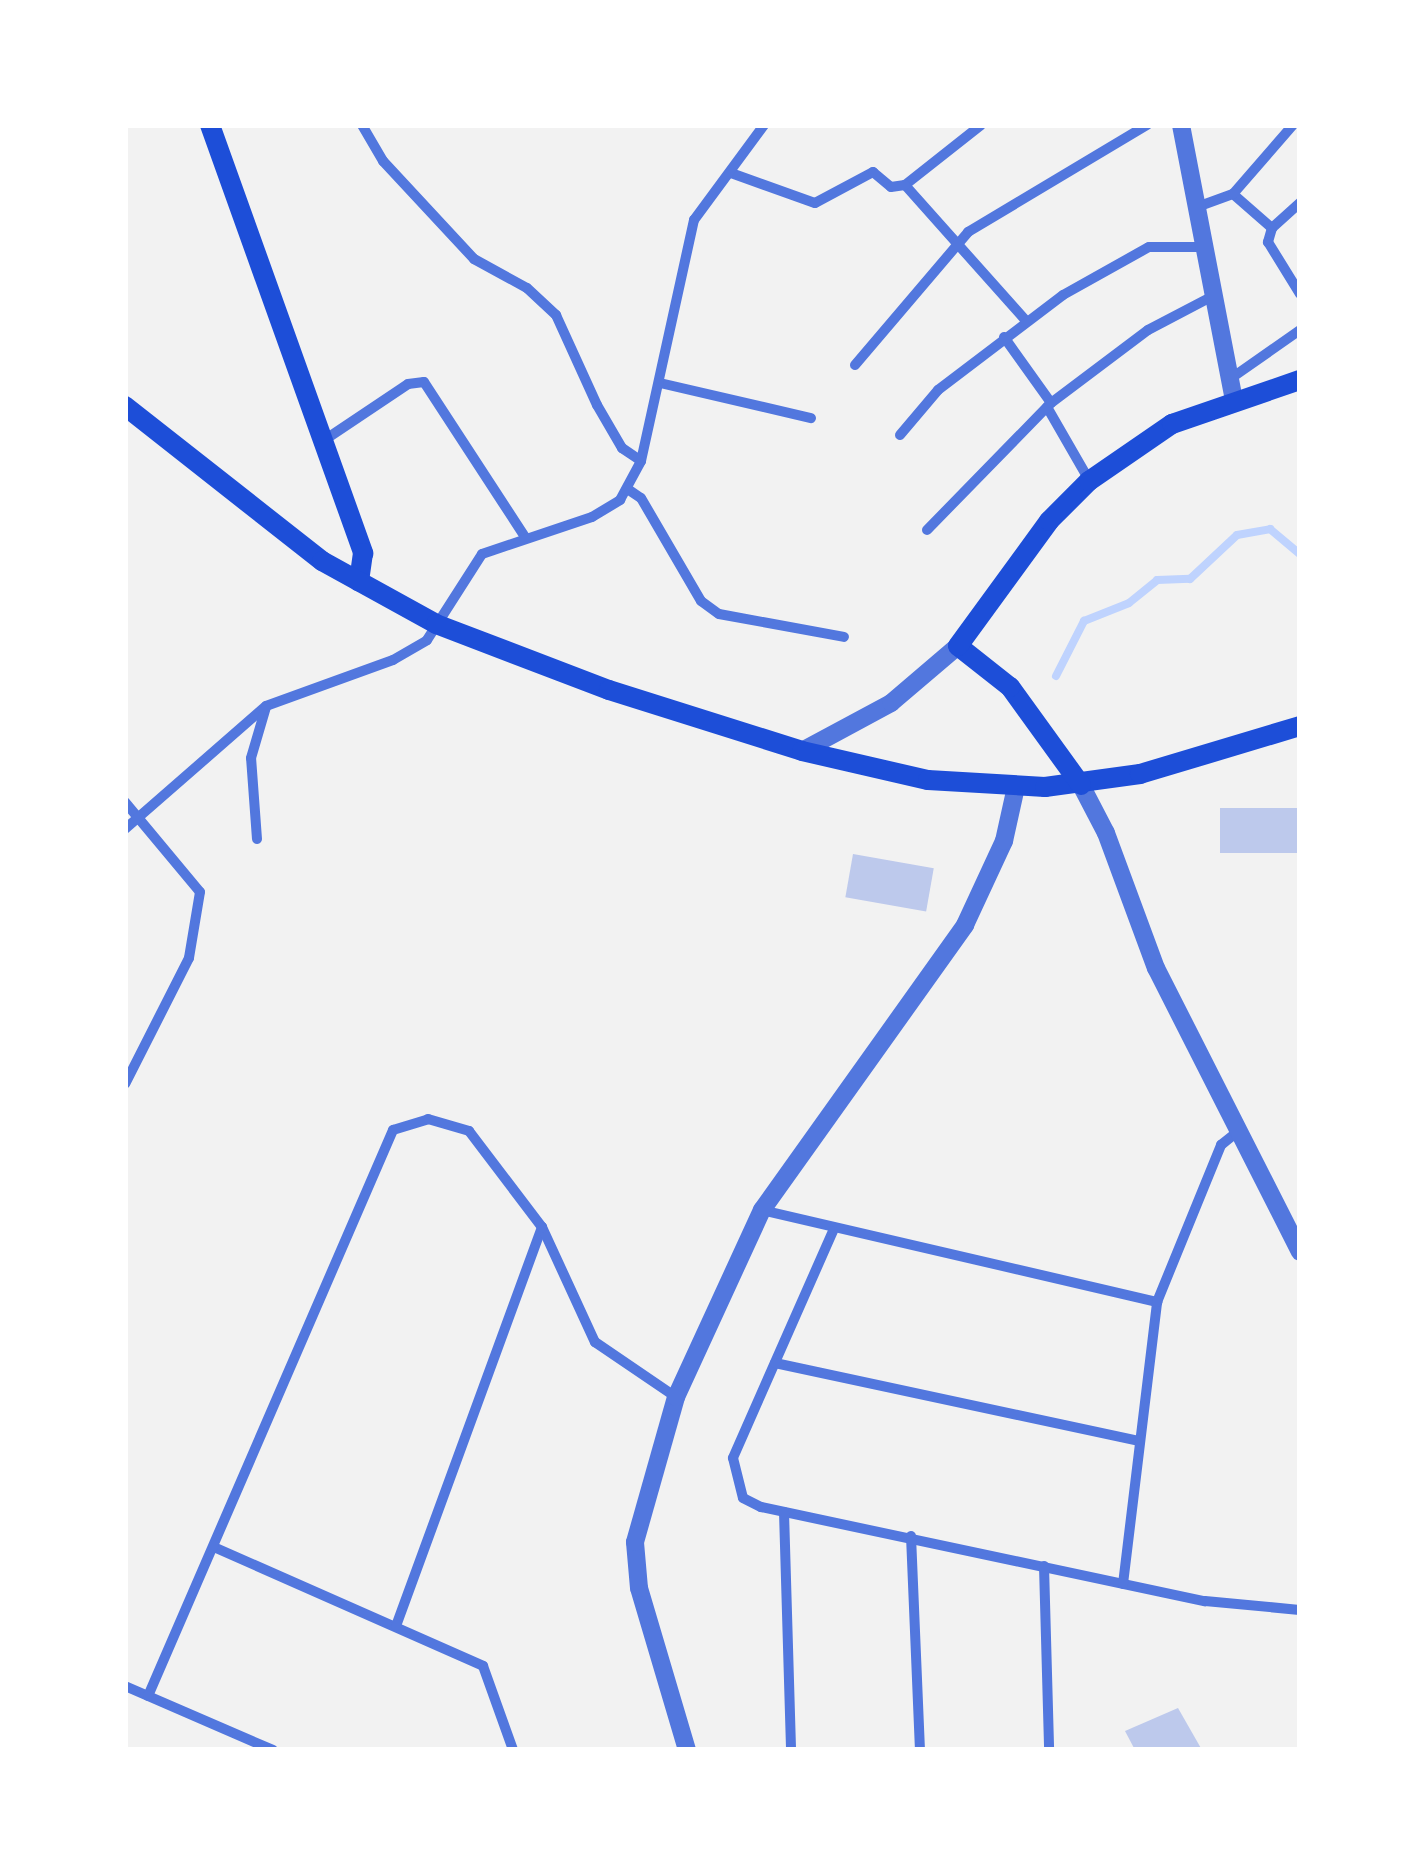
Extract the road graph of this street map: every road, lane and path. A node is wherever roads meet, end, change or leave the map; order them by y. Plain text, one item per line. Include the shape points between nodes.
1 (210, 125) edge
2 (362, 125) edge
3 (764, 125) edge
4 (981, 125) edge
5 (1147, 125) edge
6 (1181, 125) edge
7 (1293, 125) edge
8 (731, 173) junction
9 (905, 184) junction
10 (1233, 194) junction
11 (1300, 203) edge
12 (1197, 207) junction
13 (1272, 228) junction
14 (955, 246) junction
15 (1205, 248) junction
16 (1300, 294) edge
17 (1213, 296) junction
18 (1026, 321) junction
19 (1300, 330) edge
20 (1004, 337) junction
21 (856, 365) dead end
22 (1300, 380) edge
23 (660, 383) junction
24 (1232, 389) junction
25 (125, 406) edge
26 (1049, 406) junction
27 (811, 418) dead end
28 (900, 435) dead end
29 (323, 441) junction
30 (641, 461) junction
31 (1089, 481) junction
32 (628, 490) junction
33 (927, 530) dead end
34 (525, 537) junction
35 (359, 582) junction
36 (436, 624) junction
37 (844, 637) dead end
38 (958, 646) junction
39 (266, 706) junction
40 (1300, 726) edge
41 (802, 751) junction
42 (1081, 785) junction
43 (1016, 787) junction
44 (125, 802) edge
45 (138, 812) junction
46 (125, 829) edge
47 (257, 839) dead end
48 (125, 1084) edge
49 (1237, 1132) junction
50 (762, 1210) junction
51 (542, 1226) junction
52 (833, 1231) junction
53 (1300, 1252) edge
54 (1157, 1302) junction
55 (775, 1364) junction
56 (676, 1397) junction
57 (1140, 1441) junction
58 (784, 1512) junction
59 (911, 1536) junction
60 (216, 1548) junction
61 (1044, 1566) junction
62 (1123, 1584) junction
63 (1300, 1610) edge
64 (396, 1626) junction
65 (125, 1686) edge
66 (148, 1696) junction
67 (273, 1750) edge
68 (513, 1750) edge
69 (687, 1750) edge
70 (791, 1750) edge
71 (920, 1750) edge
72 (1049, 1750) edge

1 - 29 main road
2 - 30 street via 383,161 474,259 527,288 556,315 622,448
3 - 8 street
4 - 9 street
5 - 14 street via 1018,196
6 - 12 street
7 - 10 street
8 - 9 street via 815,202 873,172 891,187
8 - 23 street via 694,220
9 - 14 street
10 - 12 street
10 - 13 street
11 - 13 street
12 - 15 street
13 - 16 street via 1268,242
14 - 18 street
14 - 21 street
15 - 17 street
15 - 18 street via 1149,247
17 - 24 street
17 - 26 street via 1148,330
18 - 20 street
19 - 24 street
20 - 26 street
20 - 28 street via 938,390
22 - 24 main road
23 - 27 street
23 - 30 street
24 - 31 main road
25 - 35 main road via 270,524
26 - 31 street
26 - 33 street
29 - 34 street via 408,384 424,382
29 - 35 main road via 363,552
30 - 32 street
31 - 38 main road via 1049,520
32 - 34 street via 592,517
32 - 37 street via 641,498 701,601 718,614
34 - 36 street via 482,554
35 - 36 main road
36 - 39 street via 428,640 393,660
36 - 41 main road via 608,690
38 - 41 street via 891,703
38 - 42 main road via 1010,686
39 - 45 street
39 - 47 street via 251,758
40 - 42 main road via 1182,763
41 - 43 main road via 928,780
42 - 43 main road
42 - 49 street via 1156,968
43 - 50 street via 1004,841 950,950
44 - 45 street
45 - 46 street
45 - 48 street via 200,892 189,958
49 - 53 street
49 - 54 street via 1221,1145
50 - 52 street
50 - 56 street
51 - 56 street via 595,1342
51 - 60 street via 469,1130 428,1119 393,1130
51 - 64 street
52 - 54 street
52 - 55 street
54 - 57 street
55 - 57 street
55 - 58 street via 733,1458 743,1498
56 - 69 street via 635,1542 639,1588
57 - 62 street
58 - 59 street
58 - 70 street
59 - 61 street
59 - 71 street
60 - 64 street
60 - 66 street
61 - 62 street
61 - 72 street
62 - 63 street
64 - 68 street via 482,1666
65 - 66 street
66 - 67 street

